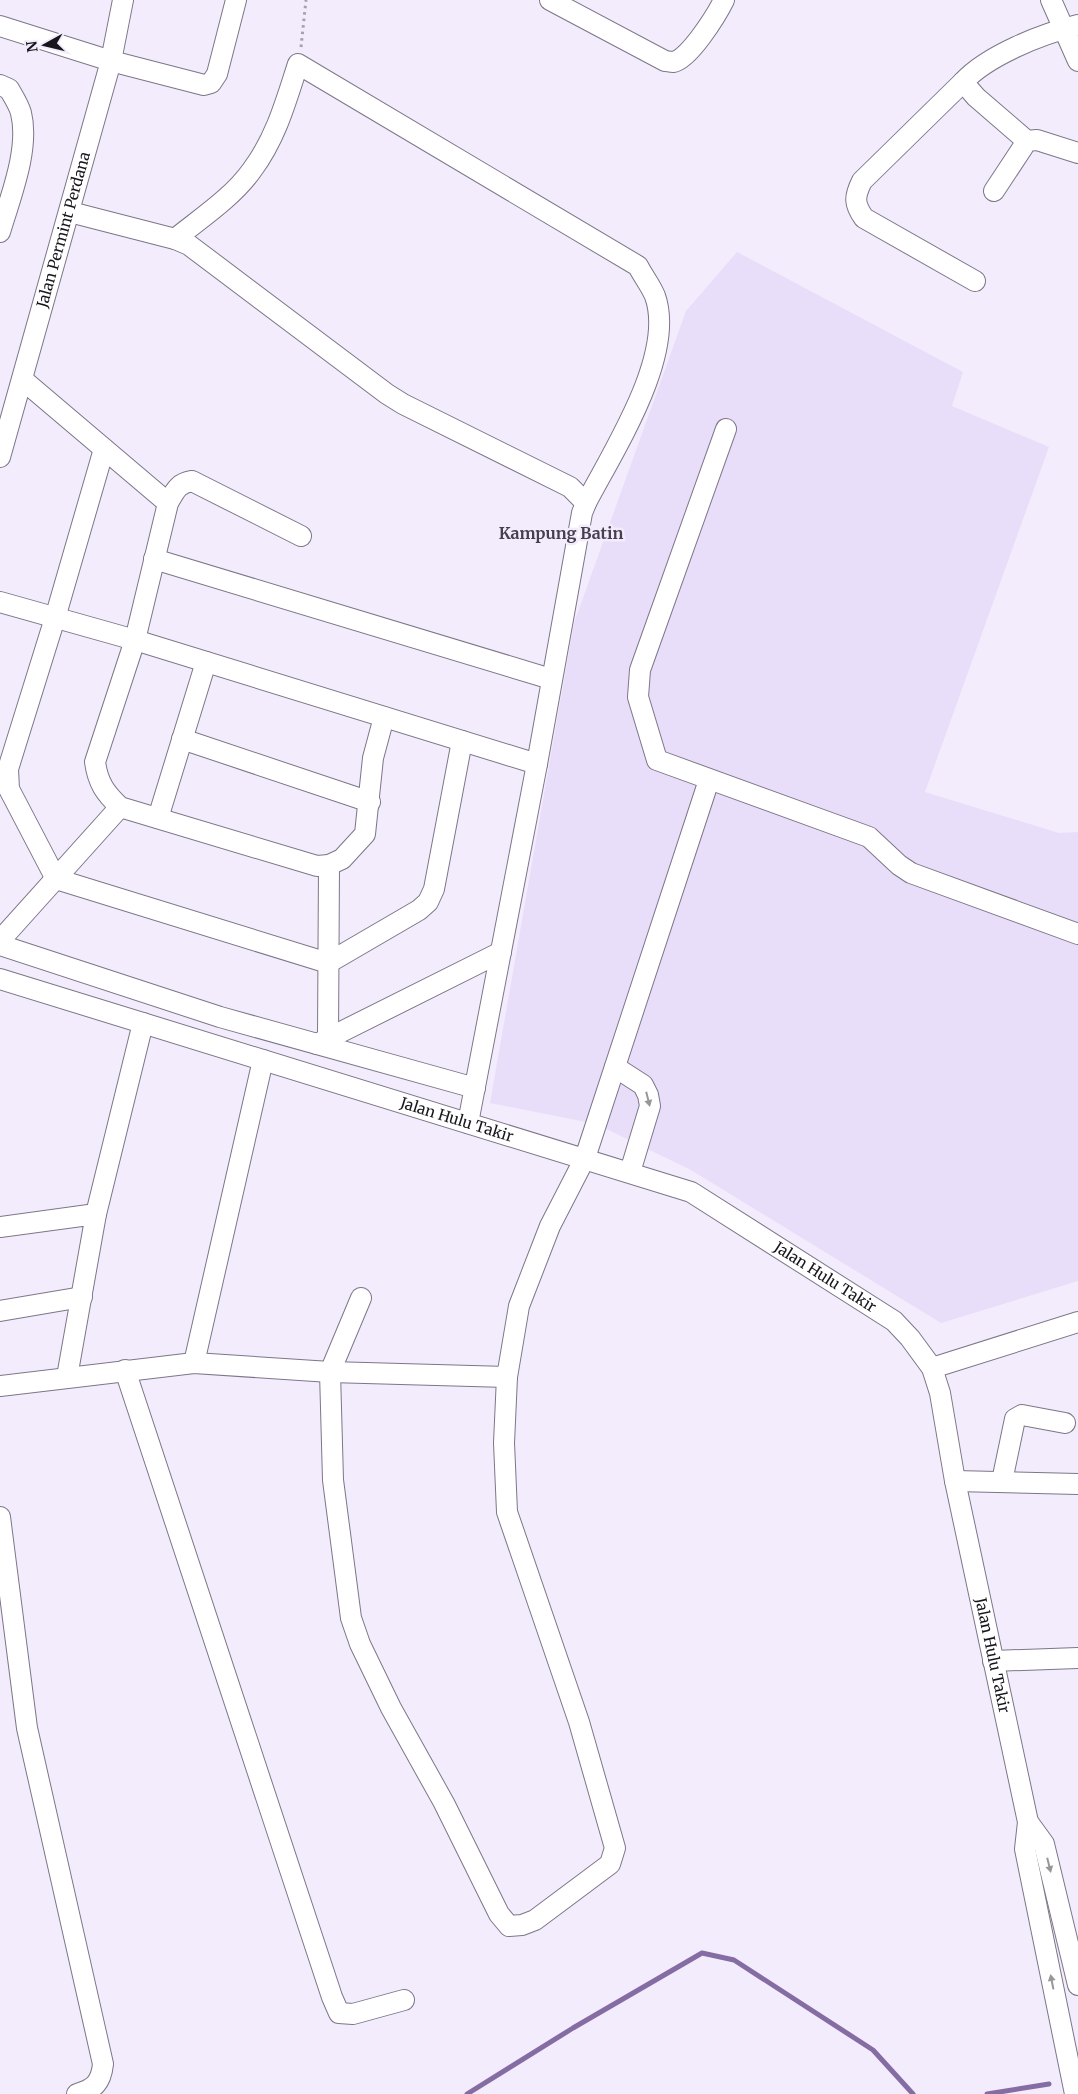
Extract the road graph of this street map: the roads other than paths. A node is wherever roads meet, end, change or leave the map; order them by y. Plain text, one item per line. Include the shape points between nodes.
1 (124, 0) edge
2 (236, 0) edge
3 (724, 0) edge
4 (1051, 0) edge
5 (557, 2) edge
6 (0, 26) edge
7 (1071, 27) edge
8 (111, 61) junction
9 (1078, 62) edge
10 (963, 82) junction
11 (0, 85) edge
12 (1027, 141) junction
13 (1078, 153) edge
14 (994, 190) dead end
15 (70, 212) junction
16 (0, 232) edge
17 (175, 239) junction
18 (975, 281) dead end
19 (23, 380) junction
20 (726, 429) dead end
21 (104, 450) junction
22 (0, 458) edge
23 (168, 503) junction
24 (586, 503) junction
25 (301, 536) dead end
26 (154, 559) junction
27 (0, 602) edge
28 (56, 618) junction
29 (135, 640) junction
30 (206, 662) junction
31 (551, 679) junction
32 (384, 717) junction
33 (182, 739) junction
34 (462, 741) junction
35 (537, 764) junction
36 (709, 780) junction
37 (370, 802) junction
38 (120, 807) junction
39 (158, 818) junction
40 (329, 865) junction
41 (56, 879) junction
42 (1078, 934) edge
43 (4, 939) edge
44 (501, 952) junction
45 (328, 963) junction
46 (0, 979) edge
47 (143, 1023) junction
48 (322, 1041) junction
49 (263, 1060) junction
50 (615, 1067) junction
51 (475, 1088) junction
52 (468, 1123) junction
53 (585, 1158) junction
54 (630, 1172) junction
55 (96, 1214) junction
56 (0, 1227) edge
57 (82, 1297) junction
58 (361, 1298) dead end
59 (0, 1311) edge
60 (1078, 1322) edge
61 (194, 1363) junction
62 (932, 1368) junction
63 (125, 1370) junction
64 (330, 1372) junction
65 (67, 1377) junction
66 (507, 1377) junction
67 (0, 1386) edge
68 (1065, 1423) dead end
69 (955, 1481) junction
70 (1002, 1481) junction
71 (1078, 1484) edge
72 (0, 1517) edge
73 (1078, 1658) edge
74 (993, 1661) junction
75 (1028, 1822) junction
76 (1078, 1985) edge
77 (404, 2000) dead end
78 (1070, 2028) edge
79 (76, 2094) edge
80 (1075, 2094) edge

1 - 8 street, Jalan Permint Perdana
2 - 8 street via 217,74 211,83 204,85
3 - 5 street via 716,17 683,57 673,62 665,61
4 - 7 street
6 - 8 street
7 - 9 street
7 - 10 street via 990,60
8 - 15 street, Jalan Permint Perdana
10 - 12 street via 976,98
10 - 18 street via 862,181 856,194 856,206 864,218
11 - 16 street via 9,89 22,113 23,139 19,166
12 - 13 street via 1037,140
12 - 14 street
15 - 17 street
15 - 19 street, Jalan Permint Perdana
17 - 24 street via 206,256 395,399 570,487
17 - 24 street via 252,171 281,117 298,64 638,266 655,297 659,324 654,364
19 - 21 street
19 - 22 street, Jalan Permint Perdana
20 - 36 street via 640,670 638,696 657,760
21 - 23 street
21 - 28 street
23 - 25 street via 176,488 192,481
23 - 26 street
24 - 31 street
26 - 29 street
26 - 31 street
27 - 28 street
28 - 29 street
28 - 41 street via 8,769 9,788
29 - 30 street
29 - 38 street via 95,762 98,780 106,795
30 - 32 street
30 - 33 street
31 - 35 street
32 - 34 street
32 - 37 street via 373,758
33 - 37 street
33 - 39 street
34 - 35 street
34 - 45 street via 434,890 428,902
35 - 44 street
36 - 42 street via 869,837 911,873
36 - 50 street
37 - 40 street via 365,834 342,859
38 - 39 street
38 - 41 street
39 - 40 street via 316,866
40 - 45 street
41 - 43 street
41 - 45 street
43 - 48 street via 220,1017
44 - 48 street
44 - 51 street
45 - 48 street
46 - 47 street, Jalan Hulu Takir
47 - 49 street, Jalan Hulu Takir
47 - 55 street
48 - 51 street
49 - 52 street, Jalan Hulu Takir
49 - 61 street
50 - 53 street
50 -> 54 street via 643,1086 650,1106
51 - 52 street
52 - 53 street, Jalan Hulu Takir
53 - 54 street, Jalan Hulu Takir
53 - 66 street via 550,1226 519,1306
54 - 62 street, Jalan Hulu Takir via 691,1192 894,1321
55 - 56 street
55 - 57 street
57 - 59 street
57 - 65 street
58 - 64 street
60 - 62 street
61 - 63 street
61 - 64 street
62 - 69 street, Jalan Hulu Takir via 940,1393
63 - 65 street
63 - 77 street via 339,2013 353,2014
64 - 66 street
64 - 66 street via 333,1480 351,1618 391,1708 509,1926 535,1920 610,1864 615,1848 578,1722 507,1512 504,1444
65 - 67 street
68 - 70 street via 1022,1414 1014,1419
69 - 70 street
69 - 74 street, Jalan Hulu Takir
70 - 71 street
72 - 79 street via 28,1736 103,2064 102,2077 88,2091
73 - 74 street
74 - 75 street, Jalan Hulu Takir
75 -> 76 street via 1044,1844
78 -> 75 street, Jalan Hulu Takir via 1025,1849
78 - 80 street, Jalan Hulu Takir

